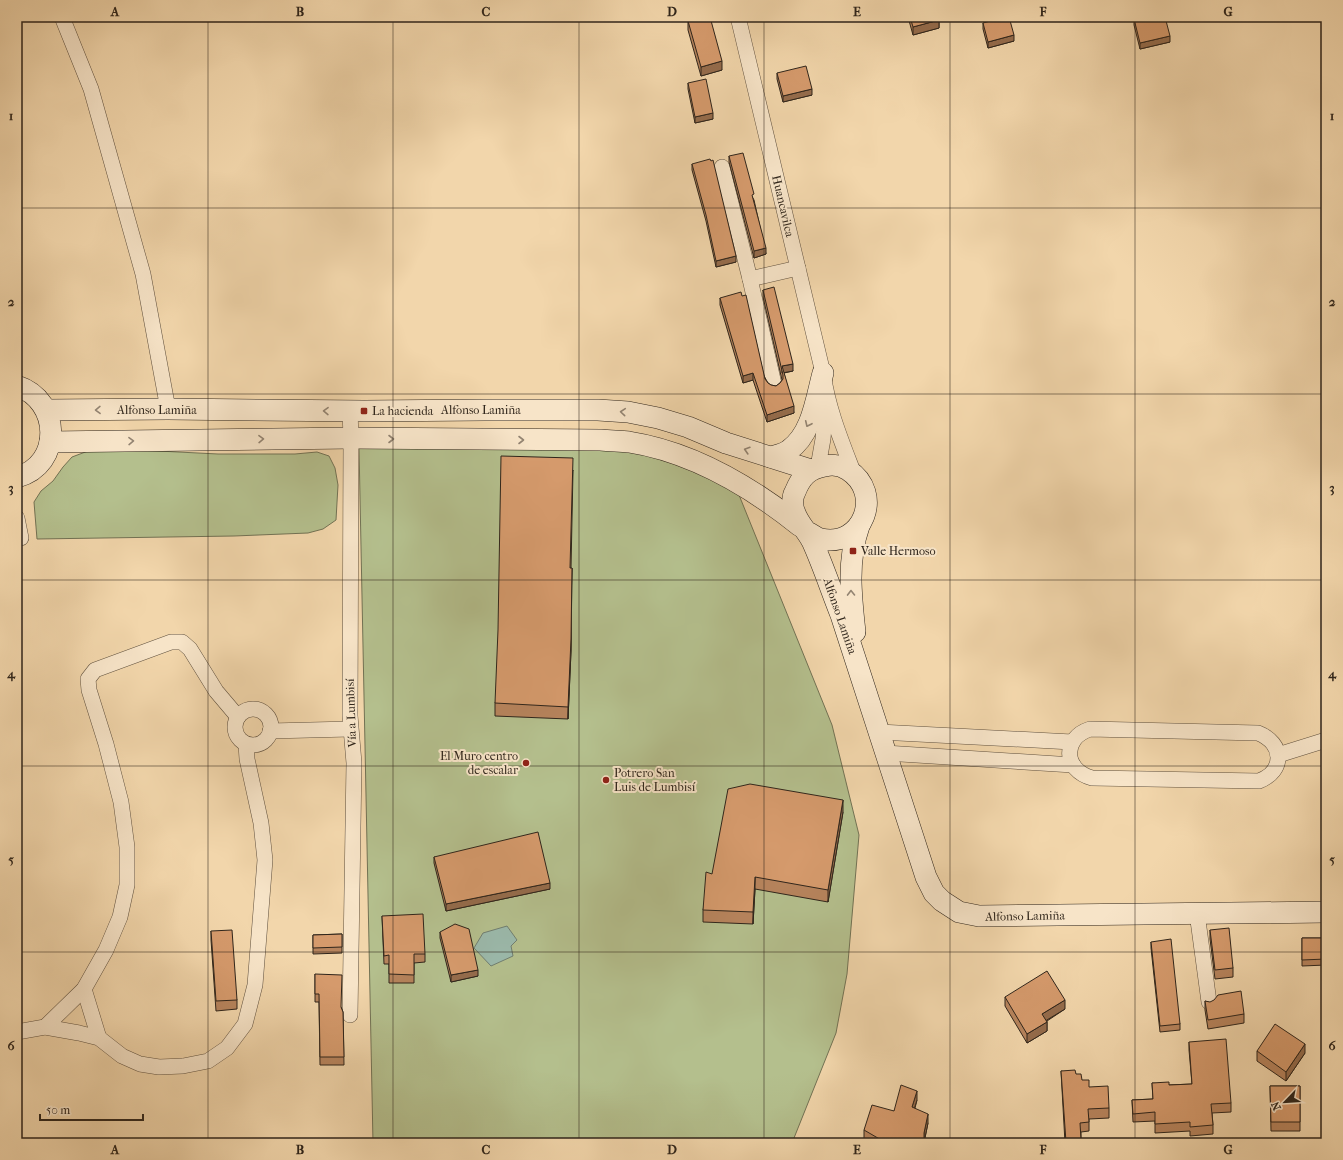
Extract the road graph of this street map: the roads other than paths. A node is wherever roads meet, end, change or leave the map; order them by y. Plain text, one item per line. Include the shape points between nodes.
1 (62, 17) edge
2 (738, 17) edge
3 (722, 167) dead end
4 (798, 268) junction
5 (750, 279) junction
6 (823, 373) junction
7 (774, 384) edge
8 (17, 386) edge
9 (826, 394) junction
10 (168, 409) junction
11 (46, 410) junction
12 (350, 411) junction
13 (351, 438) junction
14 (50, 442) junction
15 (771, 457) junction
16 (815, 468) junction
17 (854, 474) junction
18 (17, 478) edge
19 (17, 518) edge
20 (859, 526) junction
21 (804, 529) junction
22 (21, 538) dead end
23 (868, 701) junction
24 (238, 717) junction
25 (350, 728) junction
26 (270, 731) junction
27 (879, 732) junction
28 (1326, 740) edge
29 (1072, 742) junction
30 (246, 744) junction
31 (885, 753) junction
32 (1278, 755) junction
33 (1073, 765) junction
34 (1326, 912) edge
35 (1198, 913) junction
36 (84, 988) junction
37 (1209, 1002) edge
38 (350, 1015) dead end
39 (45, 1027) junction
40 (17, 1032) edge
41 (99, 1038) junction

1 - 10 street via 91,89 141,266
2 - 4 street, Huancavilca
3 - 5 street
4 - 5 street
4 - 6 street, Huancavilca
5 - 7 street
6 - 9 street, Huancavilca
6 -> 15 street via 810,422 798,442 788,451
8 - 11 street via 25,388
9 - 16 street, Huancavilca via 826,414
9 - 17 street, Huancavilca
10 -> 11 street, Alfonso Lamiña
12 -> 10 street, Alfonso Lamiña
11 - 14 street via 51,425
12 - 13 street, Vía a Lumbisí
15 -> 12 street, Alfonso Lamiña via 726,443 688,427 628,412
14 -> 13 street, Alfonso Lamiña
13 -> 21 street, Alfonso Lamiña via 628,442 666,451 720,473 776,506
13 - 25 street, Vía a Lumbisí
14 - 18 street via 44,457 34,469
15 - 16 street, Alfonso Lamiña
16 - 17 street via 837,466 846,468
16 - 21 street via 799,481 793,495 794,511
17 - 20 street via 863,485 867,499 866,513
19 - 22 street
20 - 21 street via 848,535 834,540 820,539
23 -> 20 street, Alfonso Lamiña via 856,639 852,601 853,551
21 - 23 street, Alfonso Lamiña via 841,615
23 - 27 street, Alfonso Lamiña
24 - 26 street via 252,709 260,710 270,723
24 - 30 street via 235,727 238,737
24 - 36 street via 216,691 190,649 182,642 171,642 95,670 88,679 121,802 127,847 127,886 120,917 106,950
25 - 26 street
25 - 38 street, Vía a Lumbisí via 354,763
26 - 30 street via 261,743
27 - 29 street
27 - 31 street, Alfonso Lamiña
28 - 32 street
29 - 32 street via 1090,729 1258,733 1272,741
29 - 33 street via 1070,758
30 - 41 street via 261,823 265,860 255,986 245,1024 227,1048 208,1061 183,1066 159,1067 140,1064 122,1056
31 - 33 street
31 - 35 street, Alfonso Lamiña via 926,877 934,893 958,912 979,916
32 - 33 street via 1276,769 1266,779 1259,781 1092,778 1084,776
34 - 35 street, Alfonso Lamiña
35 - 37 street
36 - 39 street
36 - 41 street
39 - 40 street
39 - 41 street

